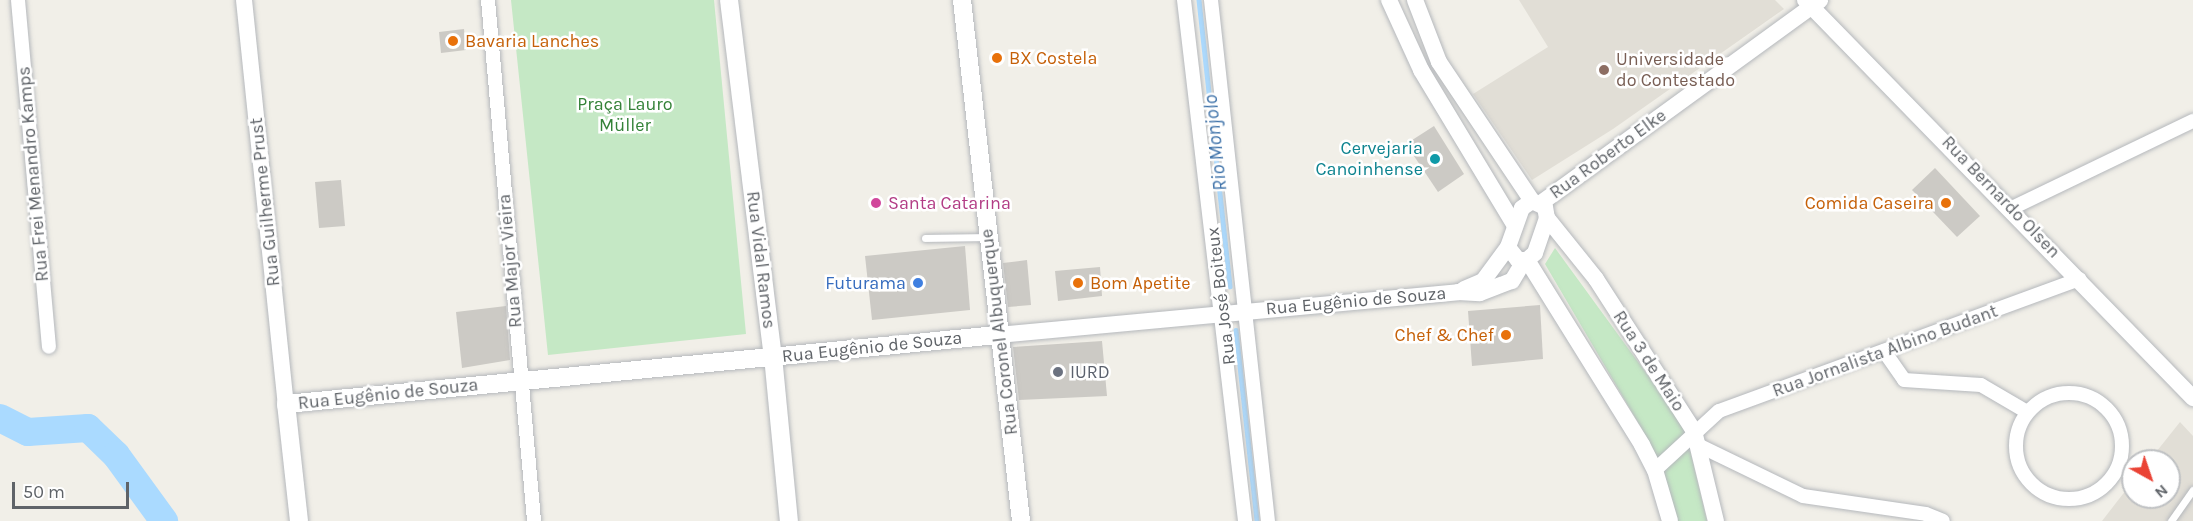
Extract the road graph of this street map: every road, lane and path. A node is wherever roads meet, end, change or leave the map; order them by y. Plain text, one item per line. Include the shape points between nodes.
1 (18, 0) edge
2 (244, 0) edge
3 (488, 0) edge
4 (729, 0) edge
5 (962, 0) edge
6 (1184, 0) edge
7 (1211, 0) edge
8 (1415, 0) edge
9 (1392, 1) edge
10 (1812, 2) edge
11 (2193, 121) edge
12 (1494, 146) junction
13 (1474, 160) junction
14 (1540, 207) junction
15 (2012, 208) junction
16 (1515, 226) junction
17 (987, 237) junction
18 (924, 238) dead end
19 (1508, 247) junction
20 (1526, 260) junction
21 (2080, 279) junction
22 (1458, 292) junction
23 (1245, 310) junction
24 (1223, 313) junction
25 (998, 334) junction
26 (49, 347) dead end
27 (1884, 351) junction
28 (773, 356) junction
29 (521, 381) junction
30 (2193, 398) edge
31 (286, 404) junction
32 (2027, 412) junction
33 (1697, 439) junction
34 (1655, 470) junction
35 (2193, 490) edge
36 (299, 521) edge
37 (534, 521) edge
38 (789, 521) edge
39 (1022, 521) edge
40 (1245, 521) edge
41 (1268, 521) edge
42 (1670, 521) edge
43 (1716, 521) edge
44 (1943, 521) edge
45 (2171, 521) edge

1 - 26 street, Rua Frei Menandro Kamps
2 - 31 street, Rua Guilherme Prust
3 - 29 street, Rua Major Vieira
4 - 28 main road, Rua Vidal Ramos
5 - 17 main road, Rua Coronel Albuquerque
6 - 24 street, Rua José Boiteux
7 - 23 street, Rua José Boiteux
8 - 12 street, Rua 3 de Maio via 1439,62
9 - 13 street via 1421,70
10 - 14 street, Rua Roberto Elke
10 - 15 street, Rua Bernardo Olsen
11 - 15 street
12 - 13 street
12 - 14 street, Rua 3 de Maio
13 - 16 street
14 - 16 street, Rua Roberto Elke via 1522,208
14 - 20 street, Rua Eugênio de Souza via 1535,253
14 - 33 street, Rua 3 de Maio via 1596,279
15 - 21 street, Rua Bernardo Olsen
16 - 19 street, Rua Eugênio de Souza
17 - 18 lane
17 - 25 main road, Rua Coronel Albuquerque
19 - 20 street via 1512,256
19 - 22 street, Rua Eugênio de Souza via 1483,281
20 - 22 street, Rua Eugênio de Souza via 1512,281 1495,290
20 - 34 street
21 - 27 street, Rua Jornalista Albino Budant
21 - 30 street, Rua Bernardo Olsen
22 - 23 street, Rua Eugênio de Souza
23 - 24 street, Rua Eugênio de Souza
23 - 41 street, Rua José Boiteux
24 - 25 street, Rua Eugênio de Souza
24 - 40 street, Rua José Boiteux
25 - 28 main road, Rua Eugênio de Souza
25 - 39 main road, Rua Coronel Albuquerque
27 - 32 street via 1904,380 1981,386
27 - 33 street, Rua Jornalista Albino Budant via 1719,411
28 - 29 main road, Rua Eugênio de Souza
28 - 38 main road, Rua Vidal Ramos
29 - 31 main road, Rua Eugênio de Souza
29 - 37 street, Rua Major Vieira
31 - 36 main road
32 - 32 street via 2017,432 2016,455 2024,475 2040,491 2061,499 2083,497 2103,487 2117,470 2122,448 2119,426 2106,408 2088,395 2066,392 2044,398
33 - 34 street, Rua Jornalista Albino Budant
33 - 43 street, Rua 3 de Maio
33 - 44 street via 1803,496 1926,514
34 - 42 street
35 - 45 lane

